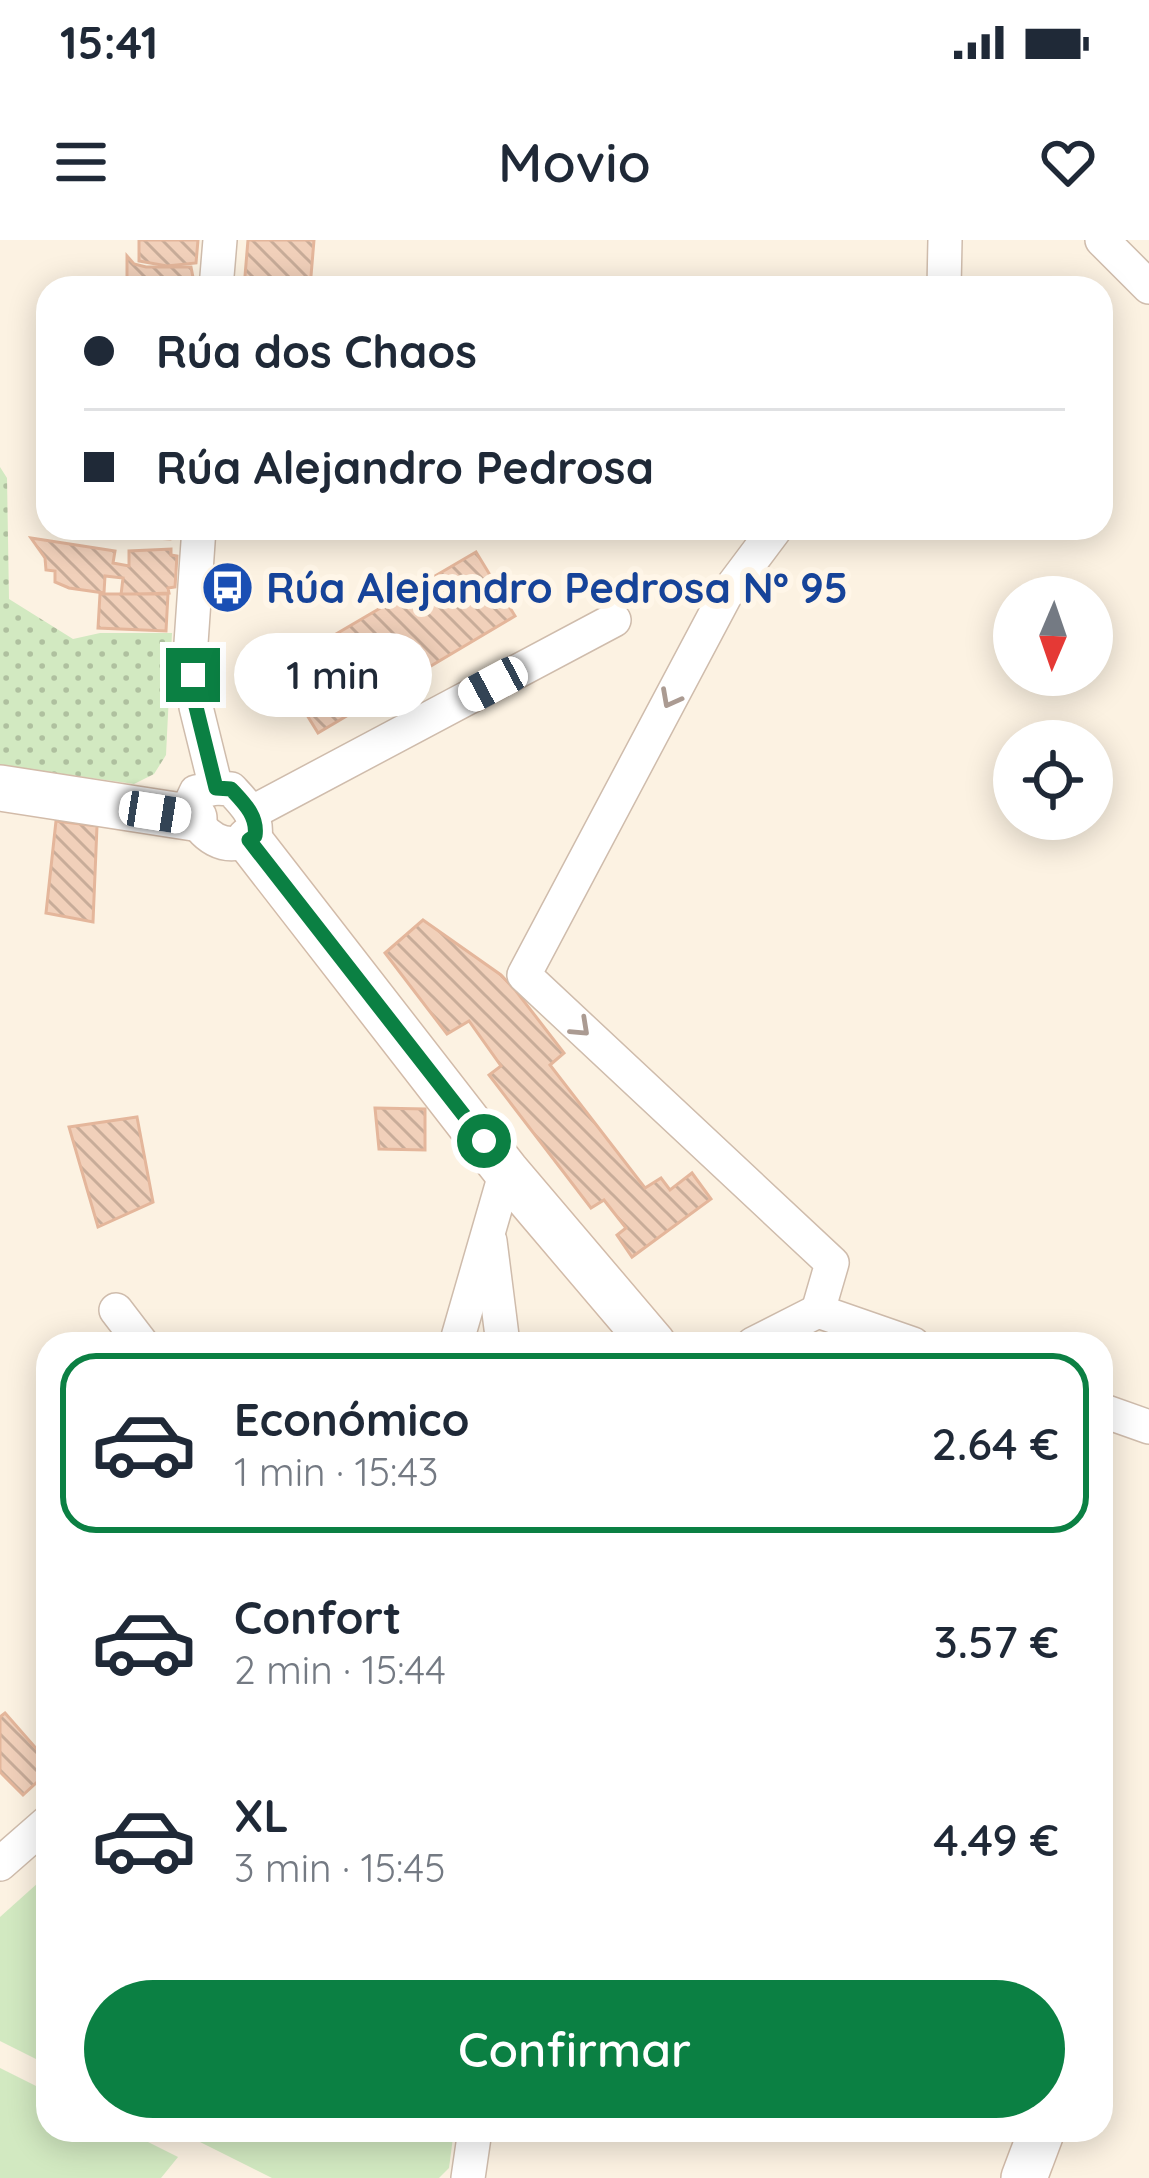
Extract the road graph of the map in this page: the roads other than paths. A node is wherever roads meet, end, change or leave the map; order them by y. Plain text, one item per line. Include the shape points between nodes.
1 (220, 240) edge
2 (945, 240) edge
3 (1102, 240) edge
4 (218, 276) edge
5 (944, 276) edge
6 (1149, 287) edge
7 (198, 540) edge
8 (767, 540) edge
9 (614, 620) dead end
10 (0, 788) edge
11 (205, 803) junction
12 (250, 826) junction
13 (506, 1171) junction
14 (488, 1227) junction
15 (116, 1310) dead end
16 (818, 1311) junction
17 (133, 1332) edge
18 (459, 1332) edge
19 (501, 1332) edge
20 (643, 1332) edge
21 (777, 1332) edge
22 (878, 1332) edge
23 (1113, 1414) edge
24 (1149, 1427) edge
25 (36, 1832) edge
26 (0, 1864) edge
27 (474, 2142) edge
28 (1038, 2142) edge
29 (469, 2178) edge
30 (1024, 2178) edge

1 - 4 street
2 - 5 street
3 - 6 street
7 - 11 street via 190,643
8 -> 16 street via 725,596 524,976 832,1263
9 - 12 street
10 - 11 street
11 - 12 street via 231,789
11 - 12 street via 199,830 228,845
12 - 13 street
13 - 14 street
13 - 20 street
14 - 18 street
14 - 19 street
15 - 17 street
16 - 21 street
16 - 22 street
23 - 24 street
25 - 26 street
27 - 29 street
28 - 30 street

